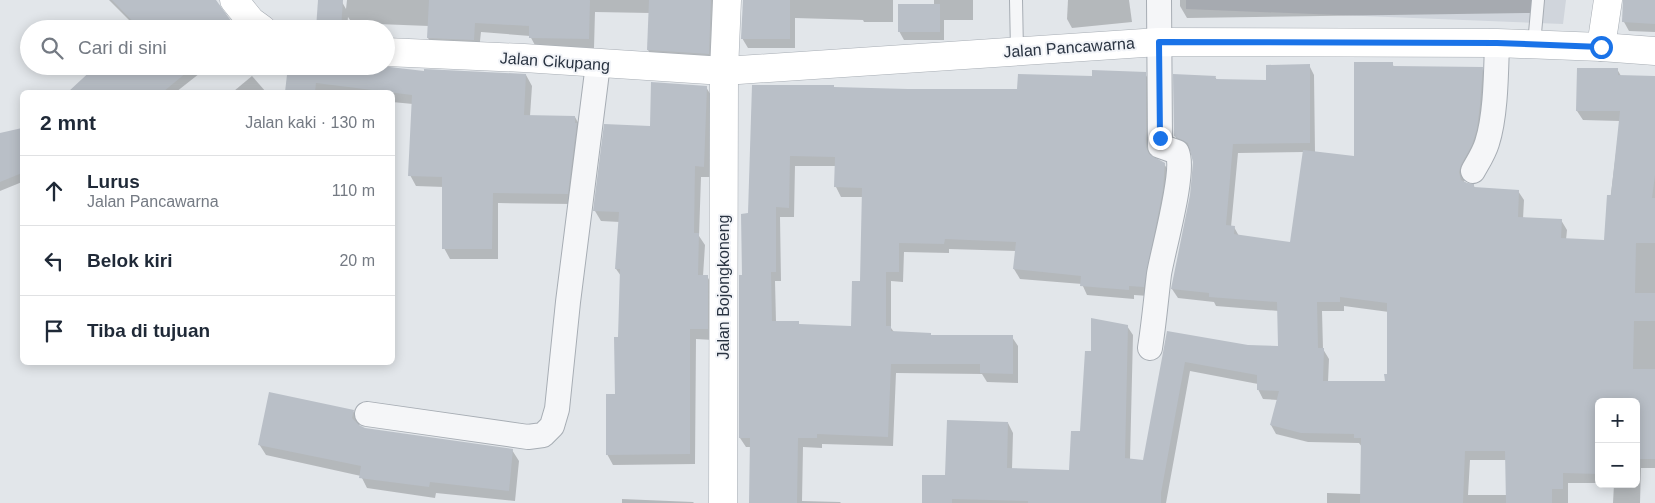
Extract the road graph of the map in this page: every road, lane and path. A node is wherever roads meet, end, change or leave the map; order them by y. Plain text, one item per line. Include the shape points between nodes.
1 (234, 0) edge
2 (728, 0) edge
3 (1016, 0) edge
4 (1159, 0) edge
5 (1538, 0) edge
6 (1608, 0) edge
7 (251, 20) edge
8 (1159, 42) junction
9 (1497, 43) junction
10 (1534, 44) junction
11 (1601, 47) junction
12 (1017, 51) junction
13 (1655, 51) edge
14 (395, 52) edge
15 (598, 64) junction
16 (724, 71) junction
17 (1473, 171) dead end
18 (1150, 348) dead end
19 (367, 414) dead end
20 (723, 503) edge

1 - 7 main road
2 - 16 main road, Jalan Bojongkoneng
3 - 12 lane
4 - 8 street
5 - 10 lane
6 - 11 main road
8 - 9 main road, Jalan Pancawarna
8 - 12 main road, Jalan Pancawarna
8 - 18 street via 1160,146 1178,152 1180,163 1159,275
9 - 10 main road, Jalan Pancawarna
9 - 17 street via 1490,136
10 - 11 main road, Jalan Pancawarna
11 - 13 main road, Jalan Pancawarna
12 - 16 main road, Jalan Pancawarna
14 - 15 main road, Jalan Cikupang
15 - 16 main road, Jalan Cikupang
15 - 19 street via 557,409 552,426 543,435 528,437
16 - 20 main road, Jalan Bojongkoneng

